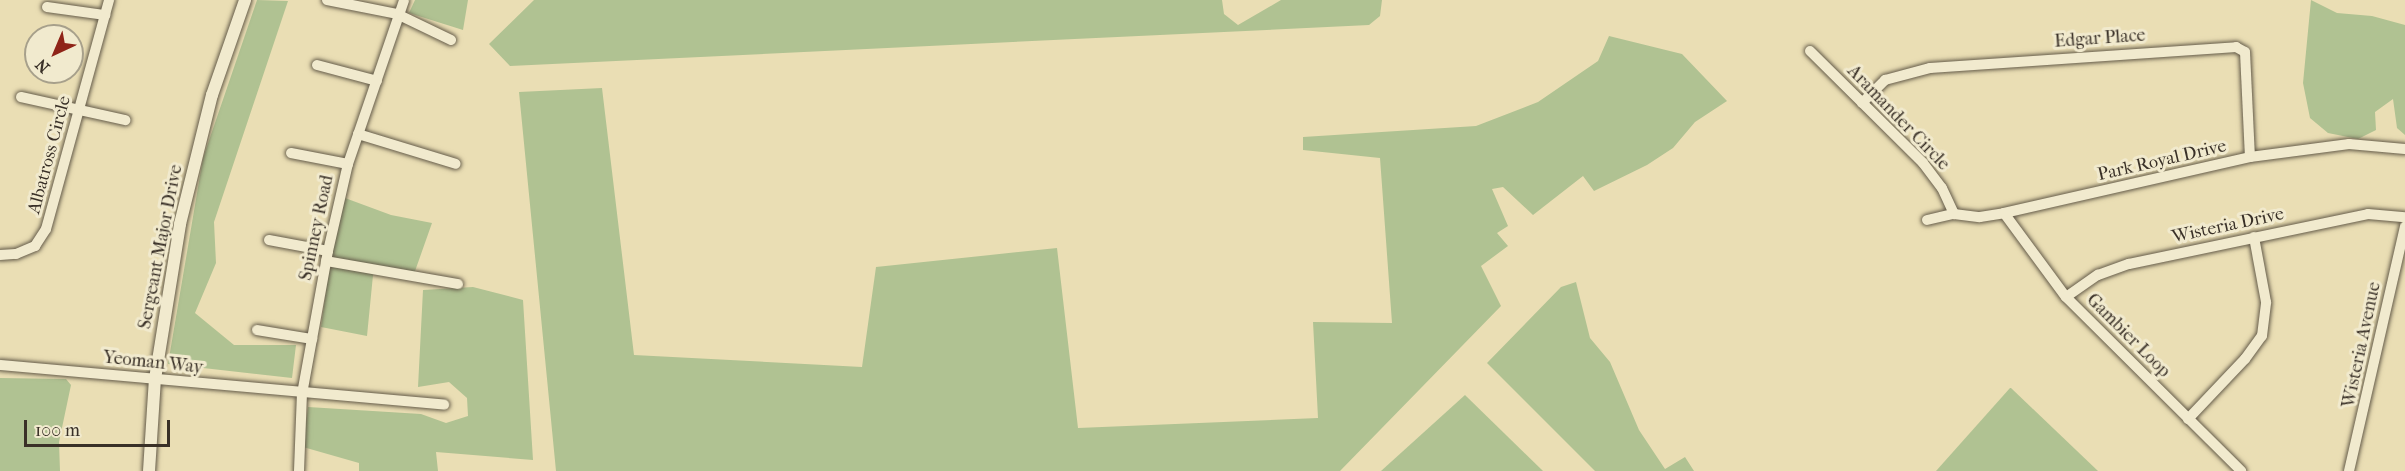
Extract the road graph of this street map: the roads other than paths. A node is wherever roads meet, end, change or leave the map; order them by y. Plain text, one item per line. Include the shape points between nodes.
1 (109, 0) edge
2 (245, 0) edge
3 (327, 0) edge
4 (404, 0) edge
5 (47, 7) dead end
6 (397, 14) junction
7 (105, 15) junction
8 (451, 40) dead end
9 (1810, 51) dead end
10 (317, 65) dead end
11 (377, 81) junction
12 (21, 97) dead end
13 (1862, 103) junction
14 (80, 108) junction
15 (125, 120) dead end
16 (358, 134) junction
17 (2405, 148) edge
18 (291, 153) dead end
19 (2250, 158) junction
20 (348, 164) junction
21 (456, 164) dead end
22 (2004, 213) junction
23 (1954, 214) junction
24 (2405, 217) edge
25 (1927, 220) dead end
26 (2405, 226) edge
27 (2254, 237) junction
28 (269, 240) dead end
29 (0, 255) edge
30 (327, 256) junction
31 (458, 284) dead end
32 (2066, 297) junction
33 (256, 330) dead end
34 (312, 339) junction
35 (0, 365) edge
36 (155, 379) junction
37 (302, 394) junction
38 (444, 405) dead end
39 (2188, 419) junction
40 (149, 471) edge
41 (299, 471) edge
42 (2241, 471) edge
43 (2349, 471) edge

1 - 7 street, Albatross Circle
2 - 36 street, Sergeant Major Drive via 212,95 180,224
3 - 6 street
4 - 6 street, Spinney Road
5 - 7 street
6 - 8 street
6 - 11 street, Spinney Road
7 - 14 street, Albatross Circle
9 - 13 street, Aramander Circle
10 - 11 street
11 - 16 street, Spinney Road
12 - 14 street
13 - 19 street, Edgar Place via 1885,80 1930,68 2236,47 2245,52
13 - 23 street, Aramander Circle via 1923,163 1942,188
14 - 15 street
14 - 29 street, Albatross Circle via 46,229 35,246 16,254
16 - 20 street, Spinney Road
16 - 21 street
17 - 19 street, Park Royal Drive via 2349,144
18 - 20 street
19 - 22 street, Park Royal Drive
20 - 30 street, Spinney Road
22 - 23 street, Park Royal Drive via 1980,217
22 - 32 street, Gambier Loop
23 - 25 street, Park Royal Drive
24 - 27 street, Wisteria Drive via 2368,214
26 - 43 street, Wisteria Avenue
27 - 32 street, Wisteria Drive via 2129,264 2098,275
27 - 39 street via 2266,302 2262,336 2246,359
28 - 30 street
30 - 31 street
30 - 34 street, Spinney Road
32 - 39 street, Gambier Loop
33 - 34 street
34 - 37 street, Spinney Road
35 - 36 street, Yeoman Way
36 - 37 street, Yeoman Way
36 - 40 street, Sergeant Major Drive
37 - 38 street, Yeoman Way
37 - 41 street, Spinney Road
39 - 42 street, Gambier Loop

